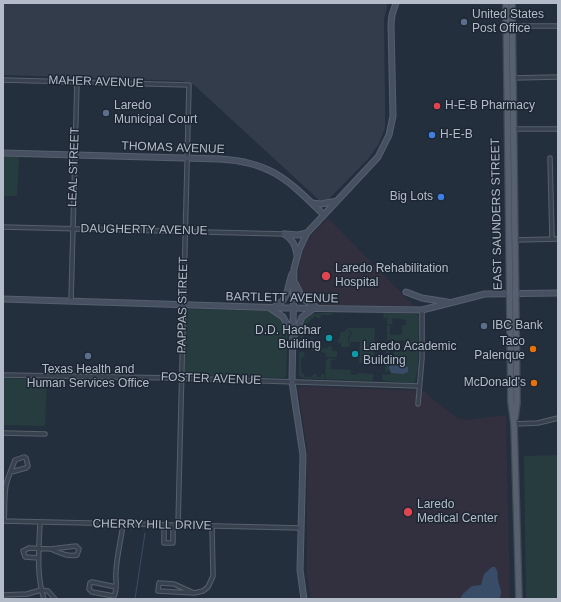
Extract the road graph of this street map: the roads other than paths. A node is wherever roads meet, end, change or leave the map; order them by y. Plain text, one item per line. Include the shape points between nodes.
1 (393, 3) edge
2 (396, 3) edge
3 (506, 3) edge
4 (512, 3) edge
5 (392, 15) junction
6 (512, 26) junction
7 (558, 26) edge
8 (506, 42) junction
9 (558, 77) edge
10 (513, 78) junction
11 (3, 80) edge
12 (77, 81) junction
13 (188, 85) joint
14 (513, 90) junction
15 (507, 129) junction
16 (513, 129) junction
17 (558, 129) edge
18 (3, 153) edge
19 (75, 155) junction
20 (187, 158) junction
21 (550, 158) dead end
22 (508, 185) junction
23 (337, 201) junction
24 (310, 202) junction
25 (514, 207) junction
26 (324, 215) junction
27 (3, 227) edge
28 (73, 228) junction
29 (185, 231) junction
30 (308, 232) junction
31 (284, 234) junction
32 (552, 239) junction
33 (558, 239) edge
34 (515, 240) junction
35 (297, 256) junction
36 (294, 269) junction
37 (294, 279) junction
38 (406, 292) dead end
39 (558, 293) edge
40 (509, 294) junction
41 (516, 294) junction
42 (3, 299) edge
43 (71, 302) junction
44 (450, 302) junction
45 (183, 305) junction
46 (271, 308) junction
47 (293, 308) junction
48 (314, 308) junction
49 (321, 309) junction
50 (422, 310) junction
51 (293, 333) junction
52 (293, 340) junction
53 (3, 375) edge
54 (181, 379) junction
55 (292, 382) junction
56 (419, 386) junction
57 (418, 404) dead end
58 (558, 418) edge
59 (514, 424) junction
60 (3, 433) edge
61 (45, 434) dead end
62 (11, 472) junction
63 (3, 521) edge
64 (40, 522) junction
65 (123, 524) junction
66 (164, 525) junction
67 (175, 525) junction
68 (212, 526) junction
69 (301, 528) junction
70 (39, 548) junction
71 (51, 549) junction
72 (39, 558) junction
73 (116, 587) junction
74 (41, 590) junction
75 (194, 593) junction
76 (28, 594) junction
77 (6, 597) edge
78 (25, 599) edge
79 (44, 599) edge
80 (54, 599) edge
81 (304, 599) edge
82 (519, 599) edge

1 - 5 main road
2 - 5 main road
3 - 8 main road, EAST SAUNDERS STREET
4 - 6 main road, EAST SAUNDERS STREET
5 - 23 main road via 393,116 389,135 378,157
6 - 7 street
6 - 10 main road, EAST SAUNDERS STREET
8 - 14 main road via 509,46 509,77
8 - 15 main road, EAST SAUNDERS STREET
9 - 10 street
10 - 14 main road, EAST SAUNDERS STREET
11 - 12 street, MAHER AVENUE
12 - 13 street, MAHER AVENUE
12 - 19 street, LEAL STREET
13 - 20 street, PAPPAS STREET
14 - 16 main road, EAST SAUNDERS STREET
15 - 16 street
15 - 22 main road, EAST SAUNDERS STREET
16 - 17 street
16 - 25 main road, EAST SAUNDERS STREET
18 - 19 main road, THOMAS AVENUE
19 - 20 main road, THOMAS AVENUE
19 - 28 street, LEAL STREET
20 - 24 main road, THOMAS AVENUE via 241,161 265,168 290,183
20 - 29 street, PAPPAS STREET
21 - 32 street
22 - 25 main road
22 - 40 main road, EAST SAUNDERS STREET
23 - 24 main road via 321,204
23 - 26 main road
24 - 26 main road, THOMAS AVENUE
25 - 34 main road, EAST SAUNDERS STREET
26 - 30 main road
27 - 28 street, DAUGHERTY AVENUE
28 - 29 street, DAUGHERTY AVENUE
28 - 43 street, LEAL STREET
29 - 31 street, DAUGHERTY AVENUE
29 - 45 street, PAPPAS STREET
30 - 31 main road via 298,235
30 - 35 main road
31 - 35 main road via 293,242
32 - 33 street
32 - 34 street
34 - 41 main road, EAST SAUNDERS STREET
35 - 36 main road
36 - 37 main road
36 - 46 main road via 286,297
37 - 47 main road
37 - 49 main road via 303,299
38 - 44 main road via 422,298
39 - 41 main road, BARTLETT AVENUE
40 - 41 main road, BARTLETT AVENUE
40 - 44 main road, BARTLETT AVENUE via 485,294
40 - 59 main road, EAST SAUNDERS STREET via 511,402
41 - 59 main road, EAST SAUNDERS STREET via 517,403
42 - 43 main road, BARTLETT AVENUE
43 - 45 main road, BARTLETT AVENUE
44 - 50 main road, BARTLETT AVENUE
45 - 46 main road, BARTLETT AVENUE
45 - 54 street, PAPPAS STREET
46 - 47 main road, BARTLETT AVENUE
46 - 51 main road via 283,317
47 - 48 main road, BARTLETT AVENUE
47 - 51 main road
48 - 49 main road, BARTLETT AVENUE
48 - 52 main road via 302,317
49 - 50 main road, BARTLETT AVENUE
50 - 56 street
51 - 52 main road
52 - 55 main road
53 - 54 street, FOSTER AVENUE
54 - 55 street, FOSTER AVENUE
54 - 67 street, PAPPAS STREET
55 - 56 street, FOSTER AVENUE
55 - 69 main road via 303,455
56 - 57 street
58 - 59 street via 538,423
59 - 82 main road, EAST SAUNDERS STREET
60 - 61 street
62 - 62 street via 26,468 26,458 15,460
62 - 63 street via 6,484
63 - 64 street, CHERRY HILL DRIVE
64 - 65 street, CHERRY HILL DRIVE
64 - 70 street
65 - 66 street, CHERRY HILL DRIVE
65 - 73 street
66 - 67 street, CHERRY HILL DRIVE
66 - 67 street, PAPPAS STREET via 164,543 173,543
67 - 68 street, CHERRY HILL DRIVE
68 - 69 street, CHERRY HILL DRIVE
68 - 75 street via 213,576 208,587
69 - 81 main road via 300,570
70 - 71 street
70 - 72 street
70 - 72 street via 23,551 25,557
71 - 71 street via 75,556 79,549 76,546
72 - 74 street
73 - 73 street via 92,582 89,589 92,592 114,596
74 - 76 street
74 - 79 street
74 - 80 street via 48,592
75 - 75 street via 174,584 159,583 158,591
76 - 77 street
76 - 78 street

